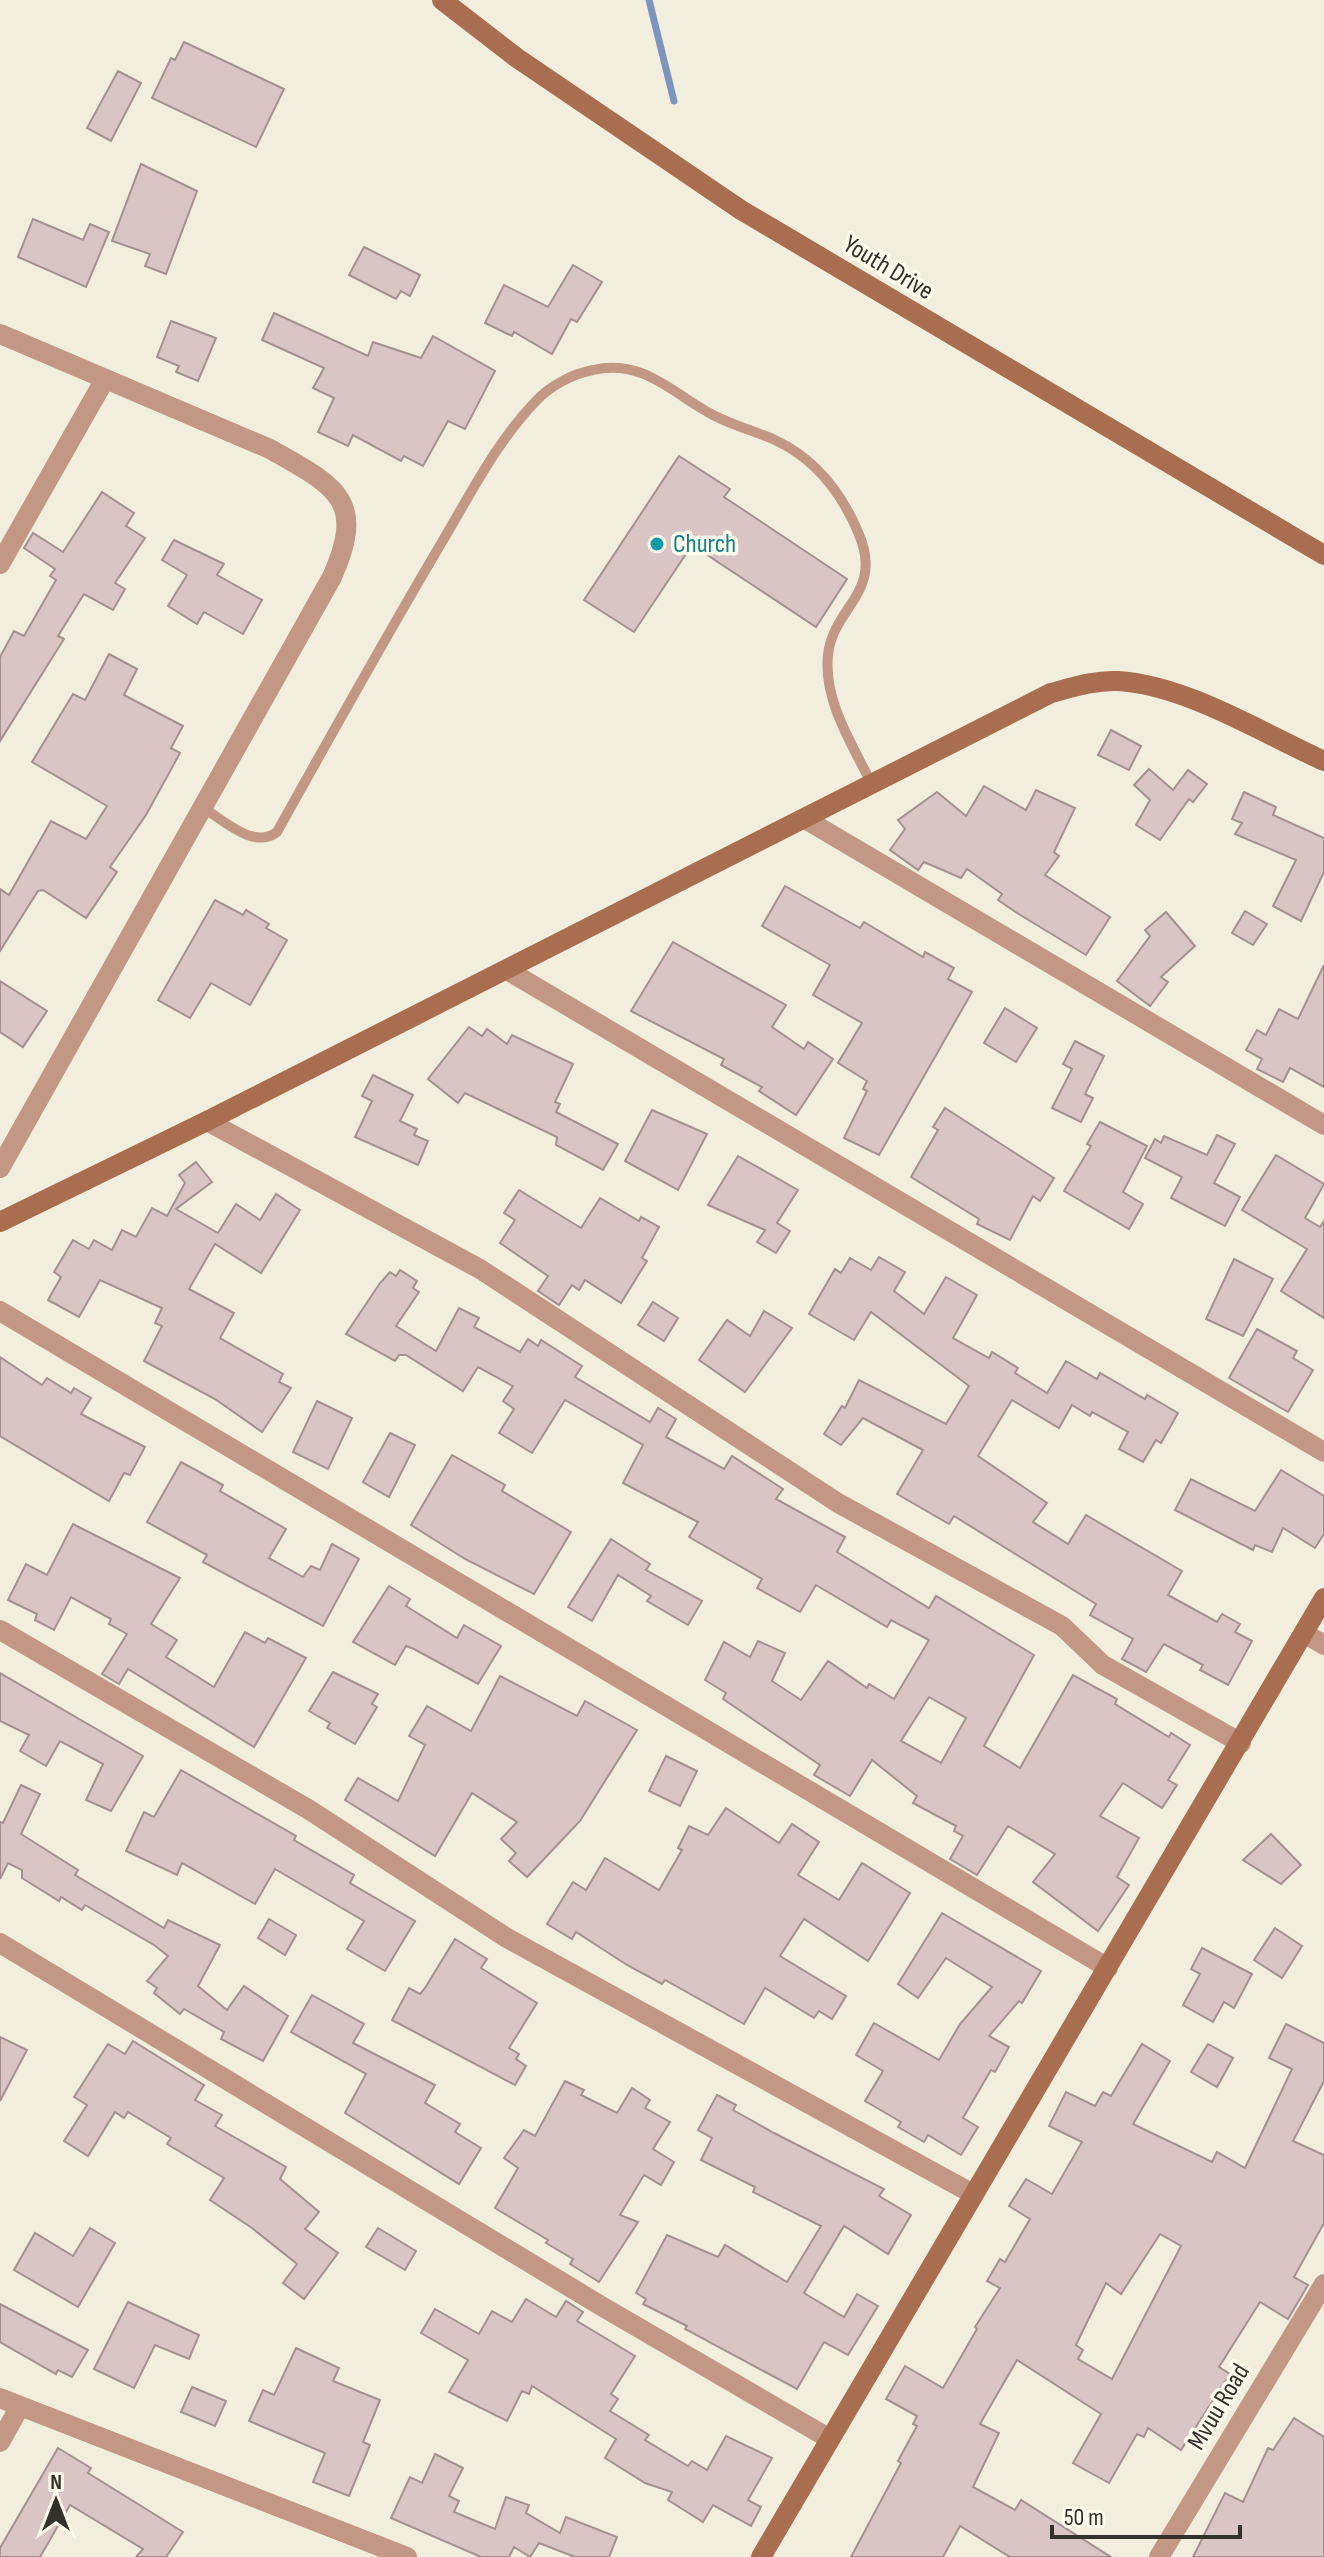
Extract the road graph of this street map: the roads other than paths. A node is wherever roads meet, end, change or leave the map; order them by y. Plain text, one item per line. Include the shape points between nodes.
1 (442, 0) edge
2 (0, 334) edge
3 (105, 379) junction
4 (1324, 555) edge
5 (0, 564) edge
6 (1324, 761) edge
7 (872, 785) junction
8 (202, 807) junction
9 (805, 819) junction
10 (507, 970) junction
11 (207, 1121) junction
12 (1324, 1125) edge
13 (0, 1168) edge
14 (0, 1222) edge
15 (0, 1311) edge
16 (1324, 1452) edge
17 (1324, 1598) edge
18 (0, 1630) edge
19 (1304, 1633) junction
20 (1324, 1645) edge
21 (1241, 1743) junction
22 (0, 1943) edge
23 (1108, 1968) junction
24 (973, 2194) junction
25 (1324, 2284) edge
26 (0, 2398) edge
27 (19, 2408) junction
28 (830, 2439) junction
29 (0, 2442) edge
30 (407, 2557) edge
31 (761, 2557) edge
32 (1159, 2557) edge

1 - 4 street, Youth Drive via 517,58 741,210
2 - 3 street
3 - 5 street
3 - 8 street via 270,449 328,485 348,516 348,534 332,577
6 - 7 street via 1178,694 1116,681 1051,693
7 - 8 lane via 836,711 829,684 828,654 835,629 859,596 865,566 860,535 837,492 815,466 785,445 732,425 639,370 611,367 558,384 536,400 513,431 397,618 277,832 255,840
7 - 9 street
8 - 13 street
9 - 10 street
9 - 12 street
10 - 11 street
10 - 16 street
11 - 14 street
11 - 21 street via 480,1269 838,1503 1062,1626 1103,1665
15 - 23 street
17 - 19 street
18 - 24 street via 308,1809 507,1938
19 - 20 street
19 - 21 street
21 - 23 street
22 - 28 street
23 - 24 street
24 - 28 street
25 - 32 street, Mvuu Road
26 - 27 street
27 - 29 street
27 - 30 street
28 - 31 street

